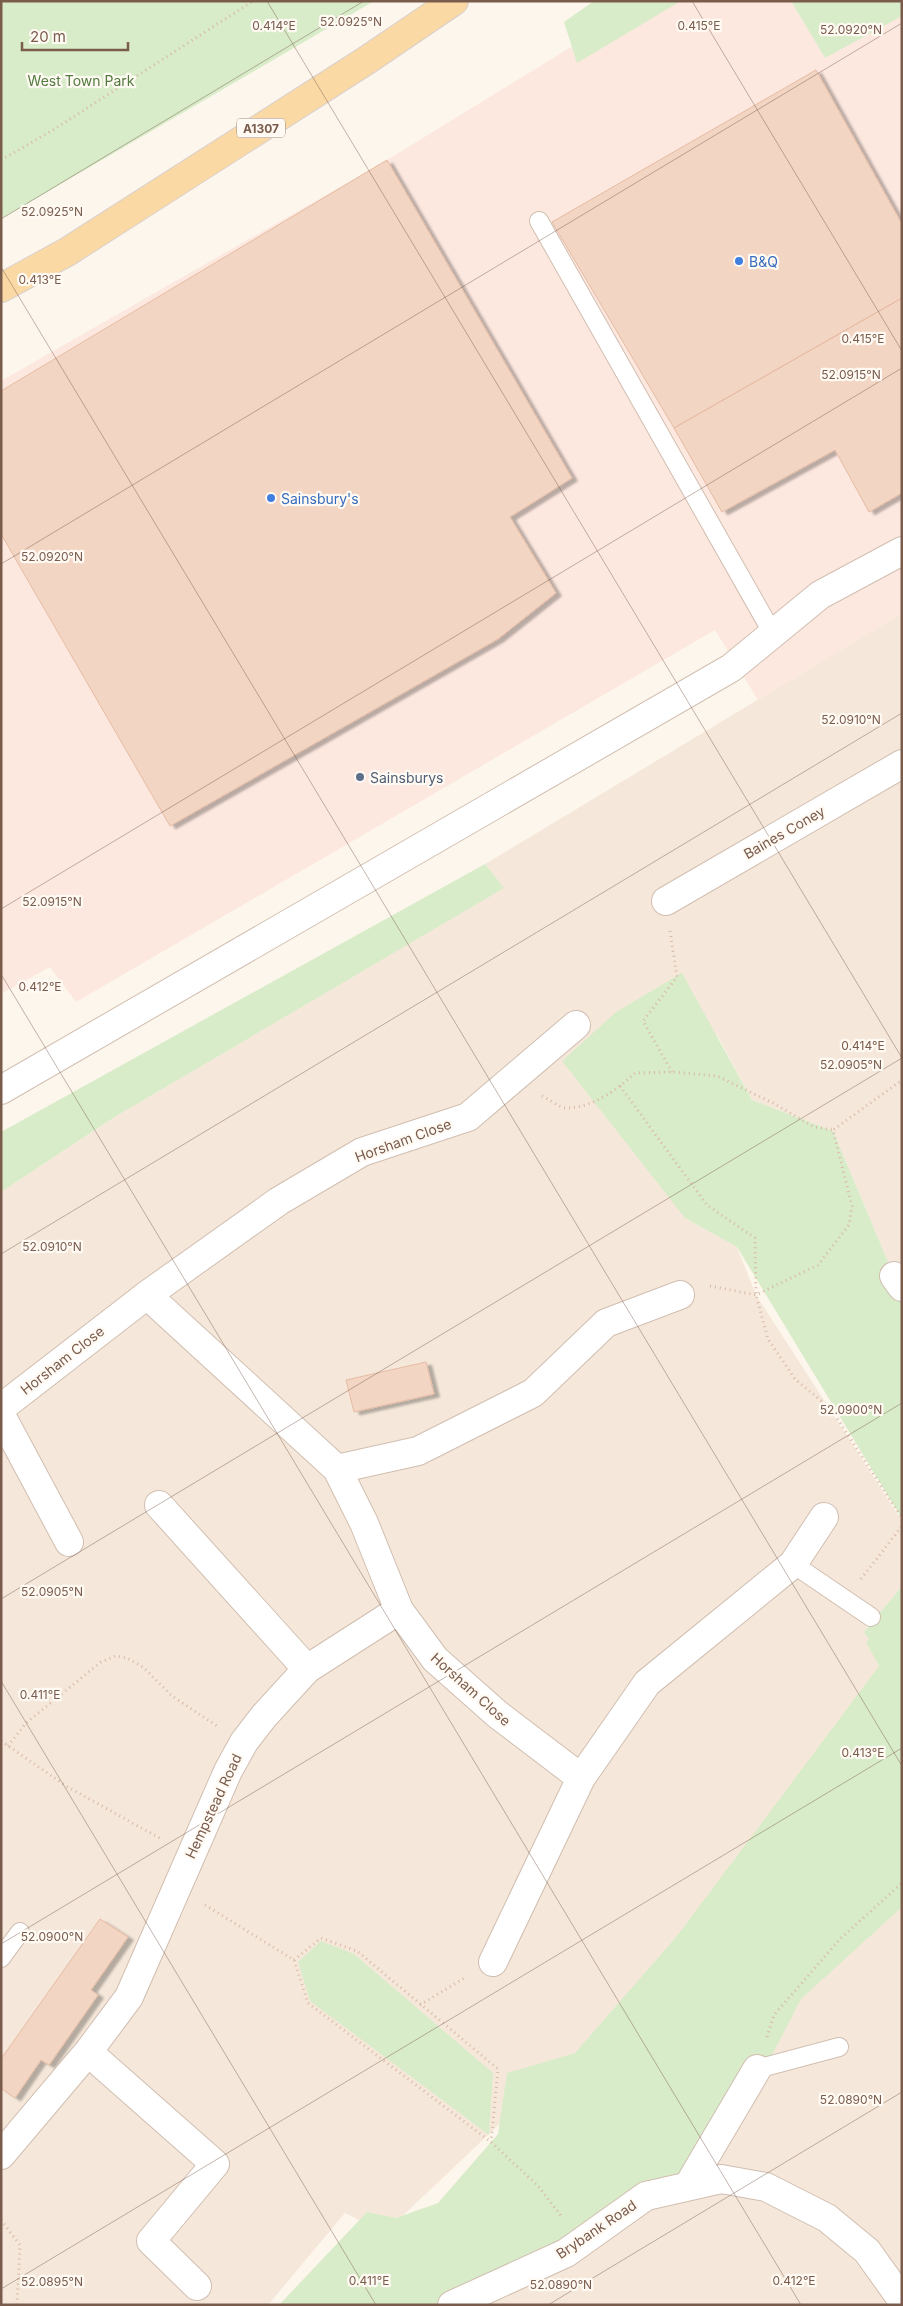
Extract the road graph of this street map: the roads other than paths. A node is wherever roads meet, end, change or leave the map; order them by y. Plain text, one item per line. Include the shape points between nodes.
1 (454, 1) edge
2 (539, 221) dead end
3 (1, 288) edge
4 (902, 551) edge
5 (773, 634) junction
6 (902, 764) edge
7 (666, 901) road end
8 (576, 1025) dead end
9 (1, 1090) edge
10 (147, 1294) junction
11 (680, 1296) road end
12 (1, 1408) edge
13 (1, 1415) edge
14 (337, 1469) junction
15 (159, 1505) dead end
16 (824, 1517) dead end
17 (69, 1542) dead end
18 (793, 1564) junction
19 (399, 1610) junction
20 (871, 1617) dead end
21 (307, 1669) junction
22 (581, 1778) junction
23 (20, 1932) dead end
24 (1, 1958) edge
25 (493, 1962) road end
26 (839, 2047) dead end
27 (88, 2052) junction
28 (757, 2069) joint
29 (1, 2155) edge
30 (688, 2186) junction
31 (197, 2286) dead end
32 (902, 2300) edge
33 (452, 2305) edge

1 - 3 main road, A1307 via 67,252
2 - 5 lane
4 - 5 street via 820,595
5 - 9 street via 731,668
6 - 7 street, Baines Coney
8 - 10 street, Horsham Close via 468,1117 362,1152 279,1202
10 - 12 street, Horsham Close
10 - 14 street, Horsham Close
11 - 14 street via 606,1323 533,1392 418,1451
13 - 17 street
14 - 19 street, Horsham Close via 364,1523
15 - 21 street
16 - 18 street
18 - 20 lane
18 - 22 street via 647,1682
19 - 21 street, Hempstead Road
19 - 22 street, Horsham Close via 436,1659 497,1714
21 - 27 street, Hempstead Road via 244,1742 190,1855 129,1997
22 - 25 street
23 - 24 lane
26 - 28 lane
27 - 29 street, Hempstead Road
27 - 31 street via 215,2164 151,2242
28 - 30 street
30 - 32 street, Brybank Road via 721,2179 766,2187 827,2218 867,2251
30 - 33 street, Brybank Road via 646,2196 566,2253

